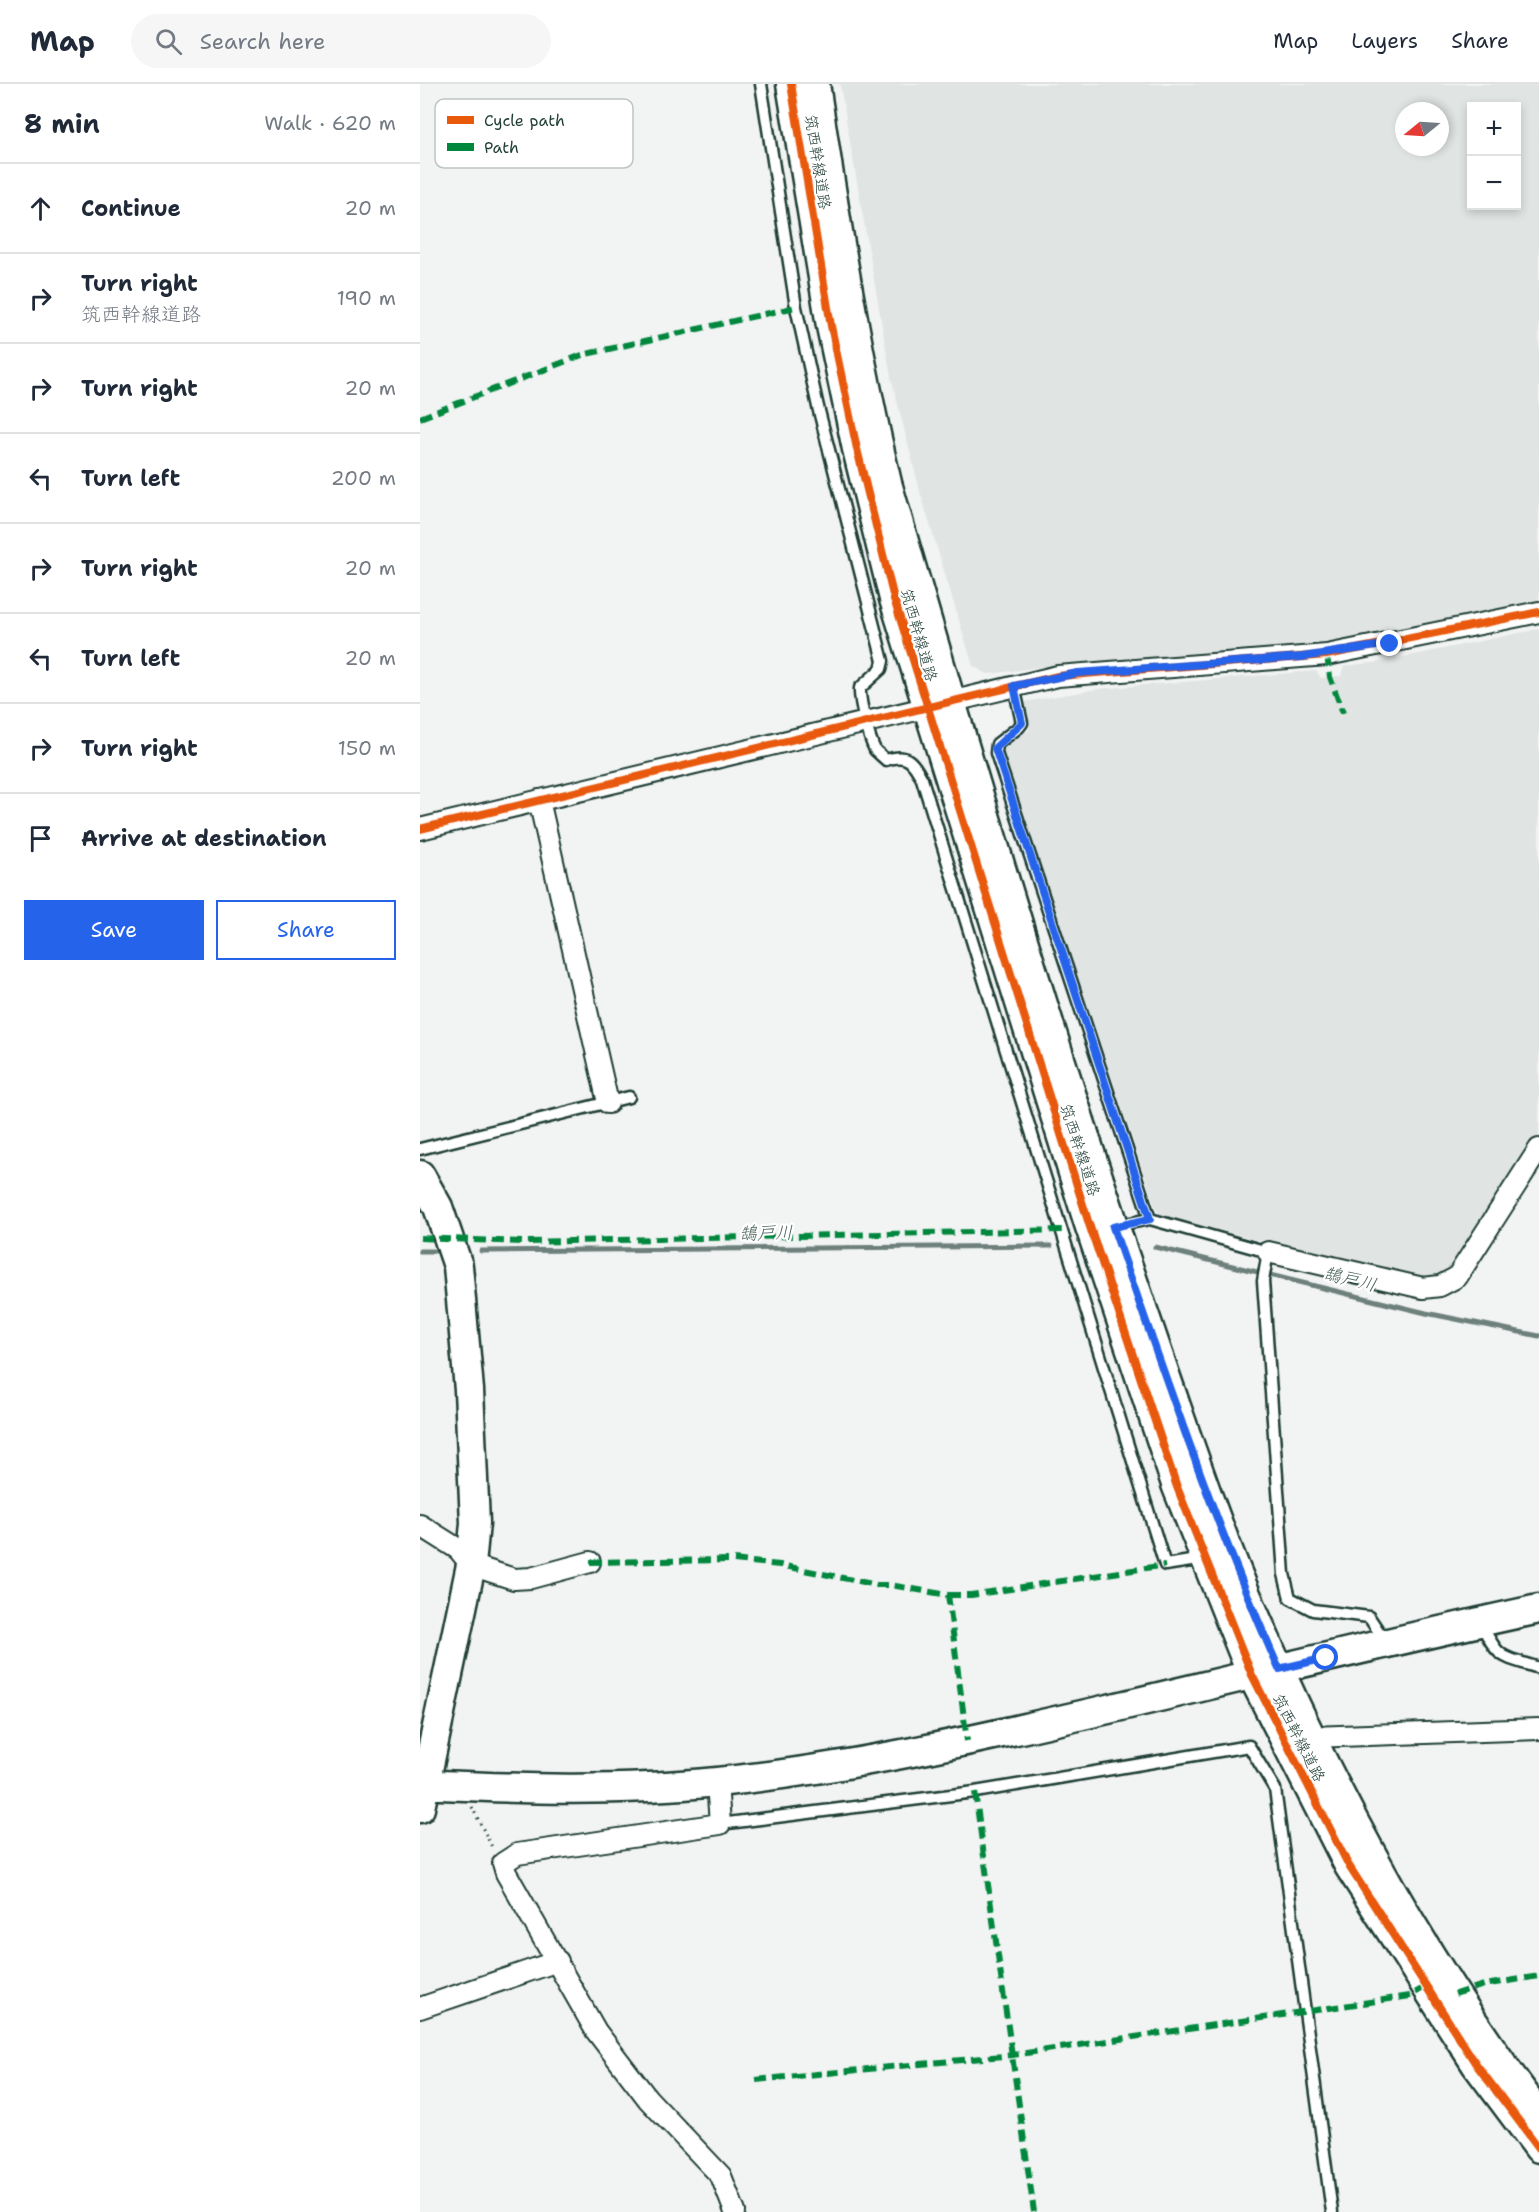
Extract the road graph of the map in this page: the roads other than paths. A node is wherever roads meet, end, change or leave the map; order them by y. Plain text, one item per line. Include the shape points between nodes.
1 (761, 84) edge
2 (791, 84) edge
3 (815, 84) edge
4 (1539, 612) edge
5 (1014, 686) junction
6 (938, 704) junction
7 (867, 722) junction
8 (539, 800) junction
9 (420, 829) edge
10 (628, 1097) dead end
11 (608, 1103) junction
12 (420, 1149) edge
13 (1539, 1149) edge
14 (420, 1175) edge
15 (1150, 1219) junction
16 (1084, 1227) junction
17 (1268, 1252) junction
18 (420, 1525) edge
19 (1204, 1559) junction
20 (590, 1562) dead end
21 (471, 1564) junction
22 (1539, 1609) edge
23 (1479, 1622) junction
24 (1386, 1644) junction
25 (1539, 1668) edge
26 (1266, 1672) junction
27 (1539, 1729) edge
28 (1311, 1737) junction
29 (717, 1782) junction
30 (422, 1792) edge
31 (720, 1824) junction
32 (558, 1961) junction
33 (420, 2008) edge
34 (1539, 2114) edge
35 (1539, 2148) edge
36 (735, 2212) edge
37 (1332, 2212) edge

1 - 7 lane via 796,307 883,661 881,669 860,688
2 - 6 street, 筑西幹線道路 via 831,326 857,449 894,599
3 - 6 street, 筑西幹線道路 via 864,385
4 - 5 street via 1327,655 1078,673
5 - 6 street
5 - 15 lane via 1022,723 997,744 996,753
6 - 7 street
6 - 16 street, 筑西幹線道路
7 - 8 street
7 - 16 lane via 876,751 886,760 907,758 922,779
8 - 9 street
8 - 11 street
10 - 11 lane
11 - 12 lane
13 - 17 street via 1457,1277 1440,1286 1398,1284
14 - 21 street via 438,1207 458,1266 474,1467
15 - 16 lane
15 - 17 lane
16 - 19 street, 筑西幹線道路
16 - 19 lane via 1165,1565
16 - 26 street, 筑西幹線道路 via 1212,1507 1253,1612
17 - 24 lane via 1263,1281 1284,1574 1290,1598 1314,1610 1369,1617
18 - 21 street via 458,1549
19 - 26 street, 筑西幹線道路
20 - 21 street via 514,1579
21 - 30 street
22 - 23 street
23 - 24 street
23 - 25 lane via 1501,1656
24 - 26 street
26 - 28 street, 筑西幹線道路
26 - 29 street via 877,1760
26 - 35 street, 筑西幹線道路 via 1349,1866 1476,2064
27 - 28 street
28 - 34 street, 筑西幹線道路 via 1433,1958
29 - 30 street via 640,1788
29 - 31 street
31 - 32 street via 517,1854 503,1863
31 - 37 lane via 975,1792 1249,1746 1275,1789
32 - 33 street
32 - 36 street via 602,2040 648,2099 721,2176

